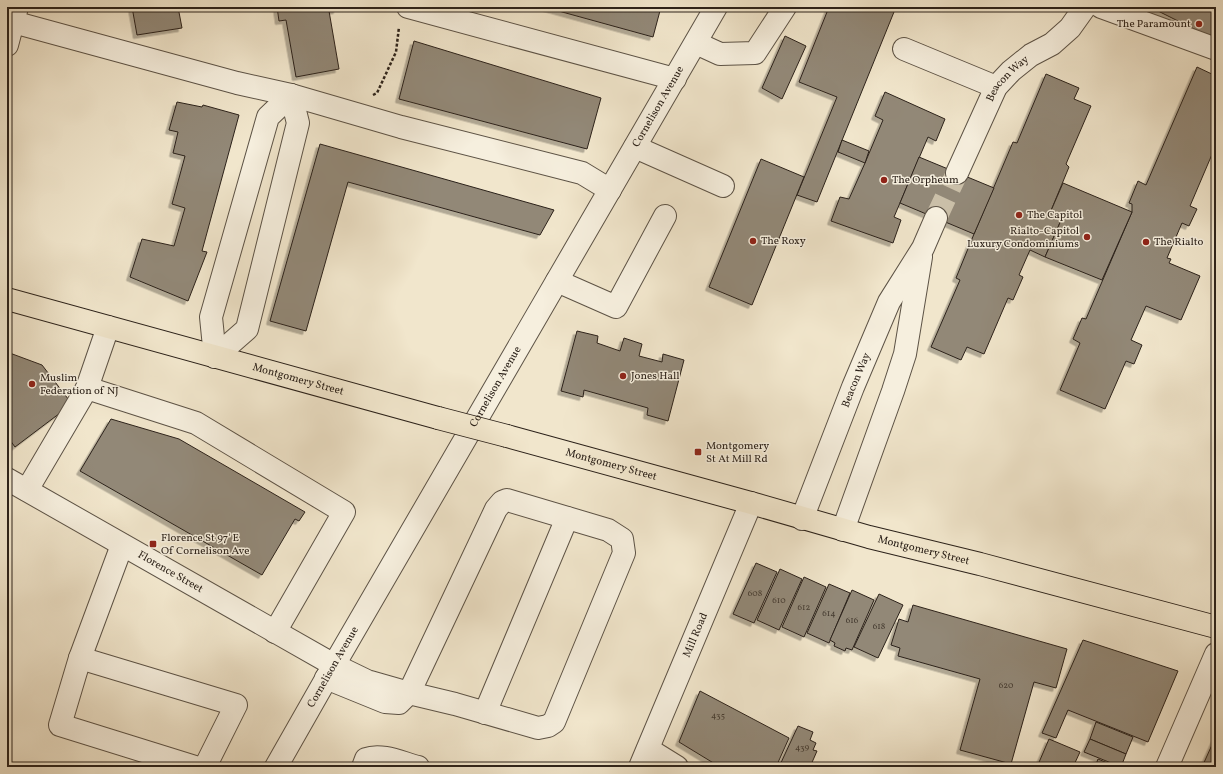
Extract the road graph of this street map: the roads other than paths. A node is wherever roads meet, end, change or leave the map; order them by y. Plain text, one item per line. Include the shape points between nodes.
1 (716, 7) edge
2 (785, 7) edge
3 (1085, 7) edge
4 (1101, 7) edge
5 (15, 14) edge
6 (404, 14) edge
7 (696, 42) junction
8 (7, 44) edge
9 (904, 49) dead end
10 (1216, 49) edge
11 (675, 79) junction
12 (996, 87) junction
13 (291, 95) junction
14 (635, 147) junction
15 (957, 173) tunnel mouth
16 (723, 186) dead end
17 (610, 190) junction
18 (665, 216) dead end
19 (936, 218) tunnel mouth
20 (923, 248) junction
21 (557, 281) junction
22 (7, 299) edge
23 (108, 327) junction
24 (215, 357) junction
25 (87, 388) junction
26 (7, 479) edge
27 (27, 490) junction
28 (751, 503) junction
29 (567, 518) junction
30 (802, 518) junction
31 (843, 530) junction
32 (122, 545) junction
33 (1216, 627) edge
34 (275, 632) junction
35 (1216, 654) edge
36 (80, 658) junction
37 (330, 671) junction
38 (409, 693) junction
39 (486, 713) junction
40 (644, 758) edge
41 (160, 762) edge
42 (195, 767) edge
43 (205, 767) edge
44 (276, 767) edge
45 (363, 767) edge
46 (418, 767) edge
47 (677, 767) edge
48 (1167, 767) edge

1 - 7 street, Cornelison Avenue
2 - 7 street via 755,53 720,54
3 - 12 street, Beacon Way via 1070,28 1052,44 1030,55
4 - 10 street
5 - 8 street
5 - 13 street via 237,83
6 - 11 street
7 - 11 street, Cornelison Avenue
9 - 12 street
11 - 14 street, Cornelison Avenue
12 - 15 street, Beacon Way
13 - 17 street via 401,127 582,173
13 - 24 street via 268,117 211,318
13 - 24 street via 298,123 247,329
14 - 16 street
14 - 17 street, Cornelison Avenue
17 - 21 street, Cornelison Avenue
18 - 21 street via 616,307
19 - 20 street, Beacon Way
20 - 30 street, Beacon Way via 889,302
20 - 31 street, Beacon Way via 905,354
21 - 37 street, Cornelison Avenue
22 - 23 main road, Montgomery Street
23 - 24 main road, Montgomery Street
23 - 25 street
24 - 28 main road, Montgomery Street, bridge
25 - 27 street
25 - 34 street via 196,423 344,512
26 - 27 street, Florence Street
27 - 32 street, Florence Street
28 - 30 main road, Montgomery Street
28 - 40 street, Mill Road
29 - 38 street, Florence Street via 507,500 502,502 496,509
29 - 39 street
29 - 39 street, Florence Street via 608,530 622,540 624,553 554,722 538,728
30 - 31 main road, Montgomery Street
31 - 33 main road, Montgomery Street
32 - 34 street, Florence Street
32 - 36 street
34 - 37 street, Florence Street
35 - 48 street
36 - 41 street via 60,725
36 - 43 street via 236,706
37 - 38 street, Florence Street
37 - 44 street, Cornelison Avenue
38 - 39 street, Florence Street
40 - 47 street
41 - 42 street
45 - 46 street via 366,759 372,757

